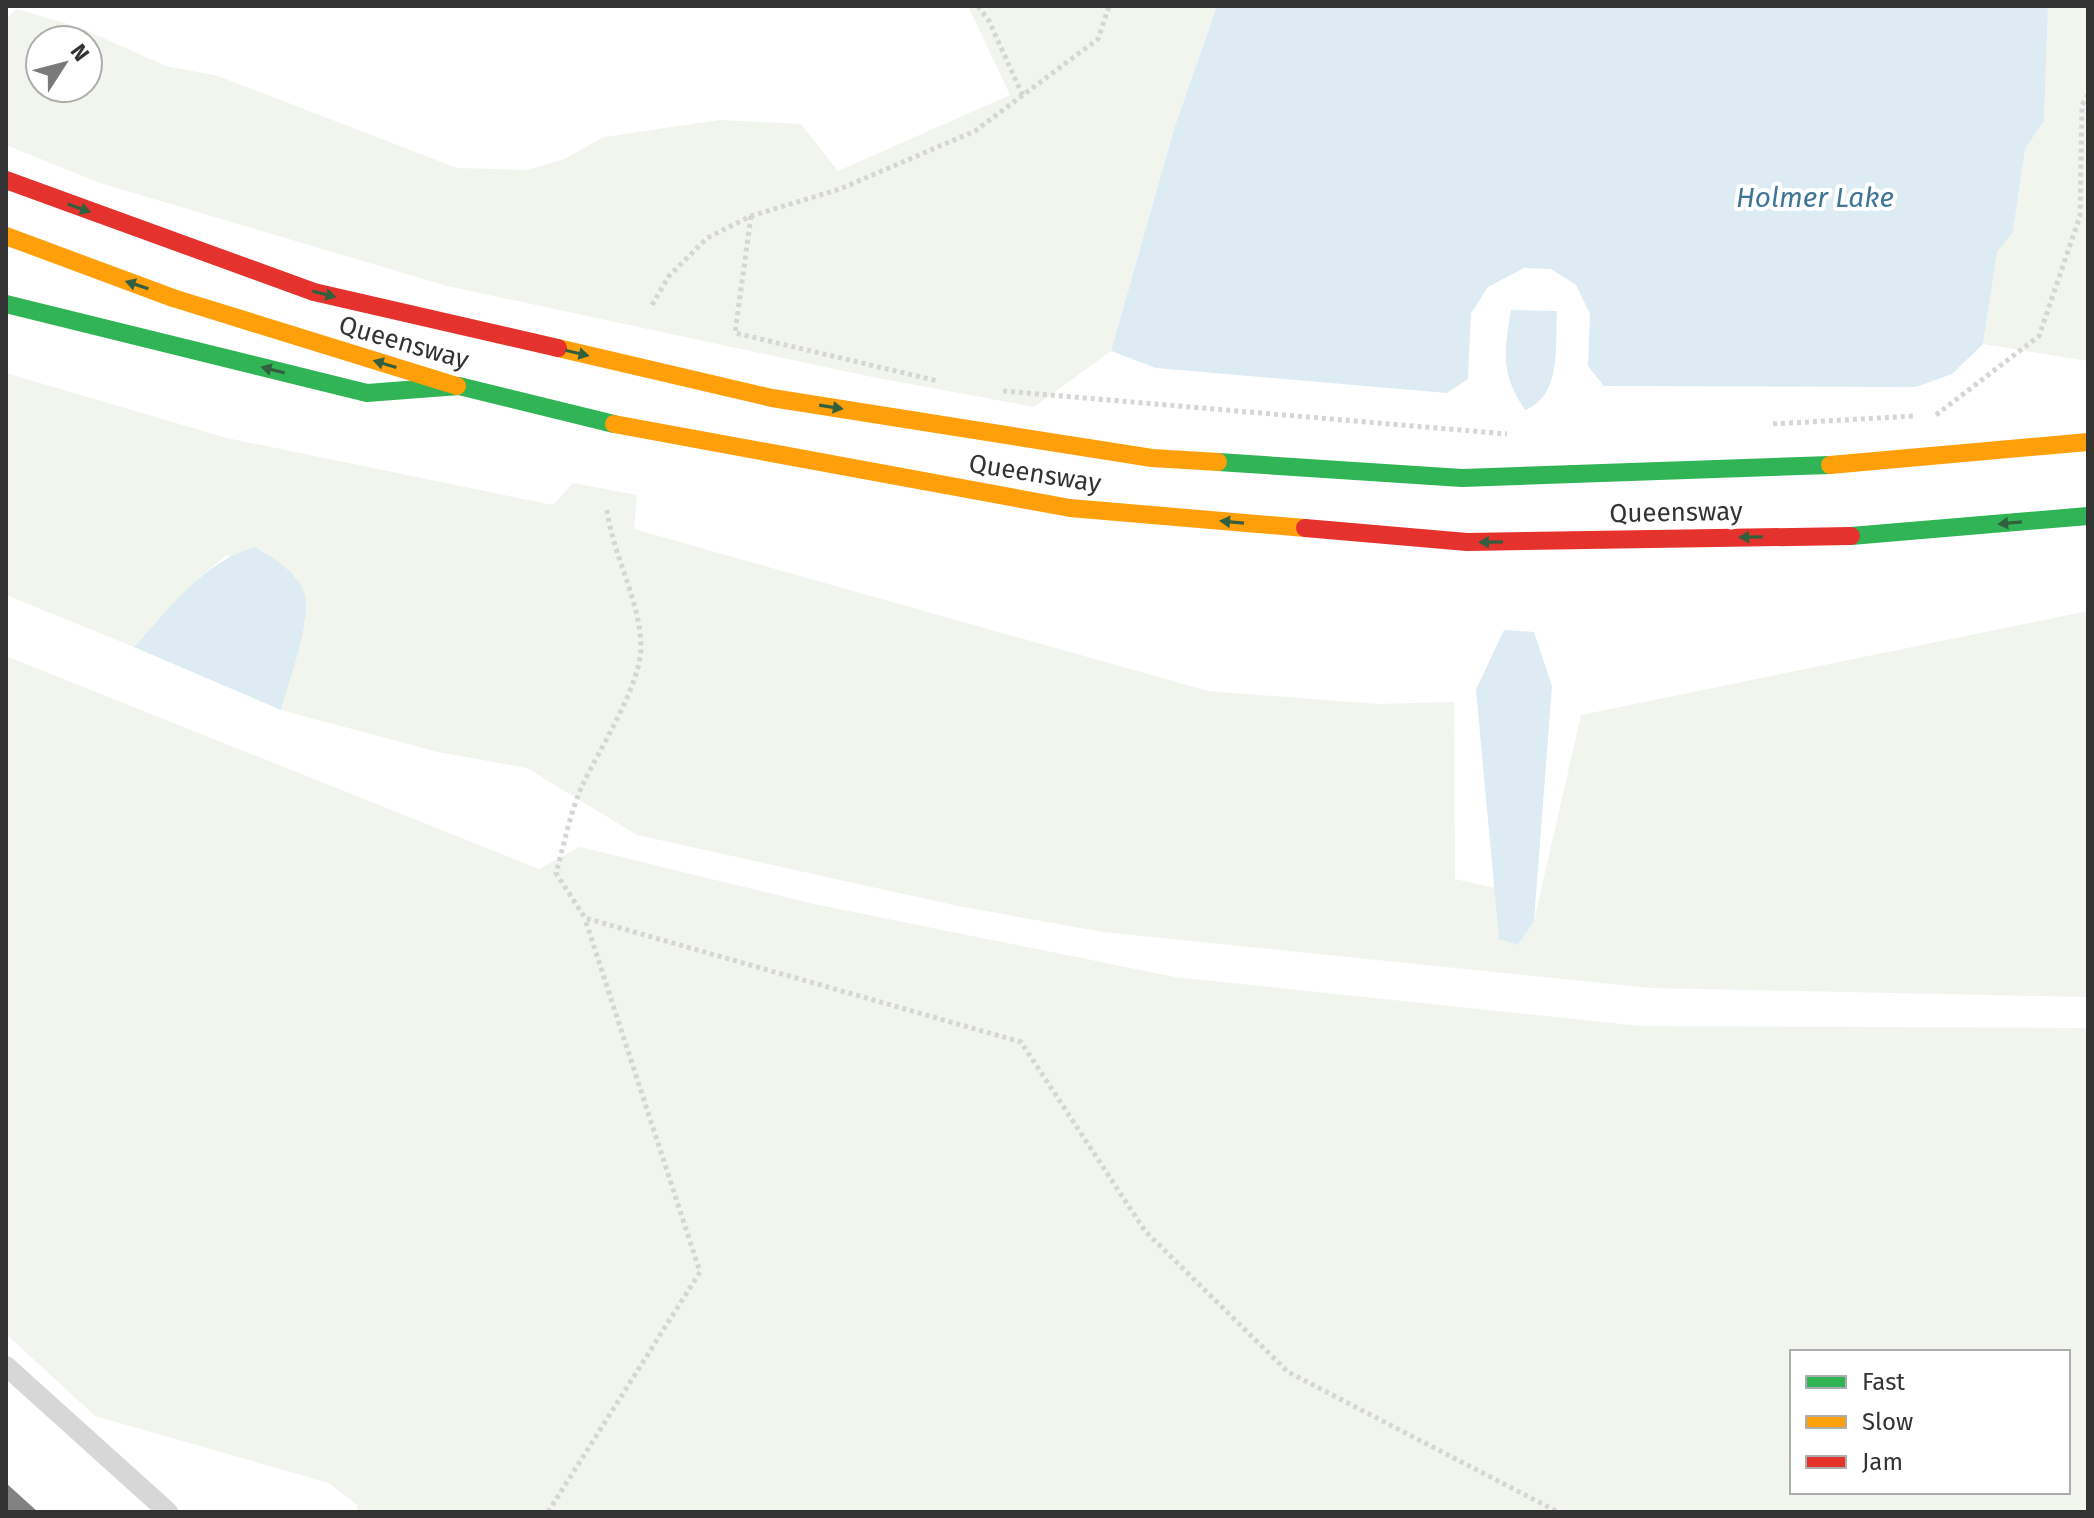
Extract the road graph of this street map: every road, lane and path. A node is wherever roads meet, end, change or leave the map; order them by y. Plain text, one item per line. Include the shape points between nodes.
1 (978, 6) edge
2 (1109, 6) edge
3 (2088, 95) edge
4 (1023, 96) junction
5 (6, 180) edge
6 (751, 216) junction
7 (6, 236) edge
8 (6, 304) edge
9 (652, 305) dead end
10 (954, 385) dead end
11 (459, 386) junction
12 (999, 391) dead end
13 (1768, 424) dead end
14 (1519, 435) dead end
15 (2088, 442) edge
16 (607, 510) dead end
17 (2088, 516) edge
18 (585, 918) junction
19 (6, 1366) edge
20 (168, 1512) edge
21 (548, 1512) edge
22 (1558, 1512) edge

1 - 4 path
2 - 4 path via 1098,39
3 - 13 path via 2082,105 2080,216 2039,336 1940,415
4 - 6 path via 975,131 840,189
5 -> 15 main road, Queensway via 314,292 772,398 1152,458 1462,478 1880,463
6 - 9 path via 707,238 669,276
6 - 10 path via 735,333
11 -> 7 main road, Queensway via 290,335
11 -> 8 main road via 367,393
17 -> 11 main road, Queensway via 1884,535 1451,541 1070,508 615,424
12 - 14 path
16 - 18 path via 642,648 630,690 581,789 556,873
18 - 21 path via 700,1272
18 - 22 path via 1021,1042 1145,1231 1288,1372
19 - 20 lane

